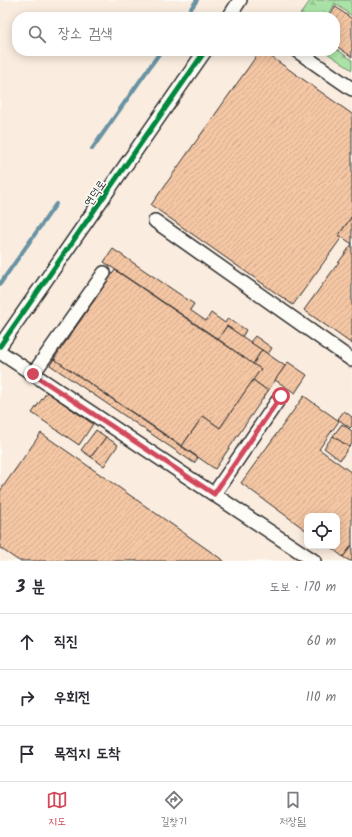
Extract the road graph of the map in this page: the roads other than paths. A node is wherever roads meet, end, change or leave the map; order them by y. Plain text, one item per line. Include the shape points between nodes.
1 (240, 0) edge
2 (232, 12) edge
3 (202, 56) edge
4 (304, 56) edge
5 (352, 89) edge
6 (155, 221) dead end
7 (104, 273) dead end
8 (0, 346) edge
9 (0, 352) edge
10 (352, 360) edge
11 (33, 374) junction
12 (281, 396) dead end
13 (214, 494) junction
14 (314, 561) edge

1 - 2 street
3 - 8 street, 연덕로
4 - 5 street
6 - 10 street
7 - 11 street
9 - 11 street
11 - 13 street
12 - 13 street
13 - 14 street

